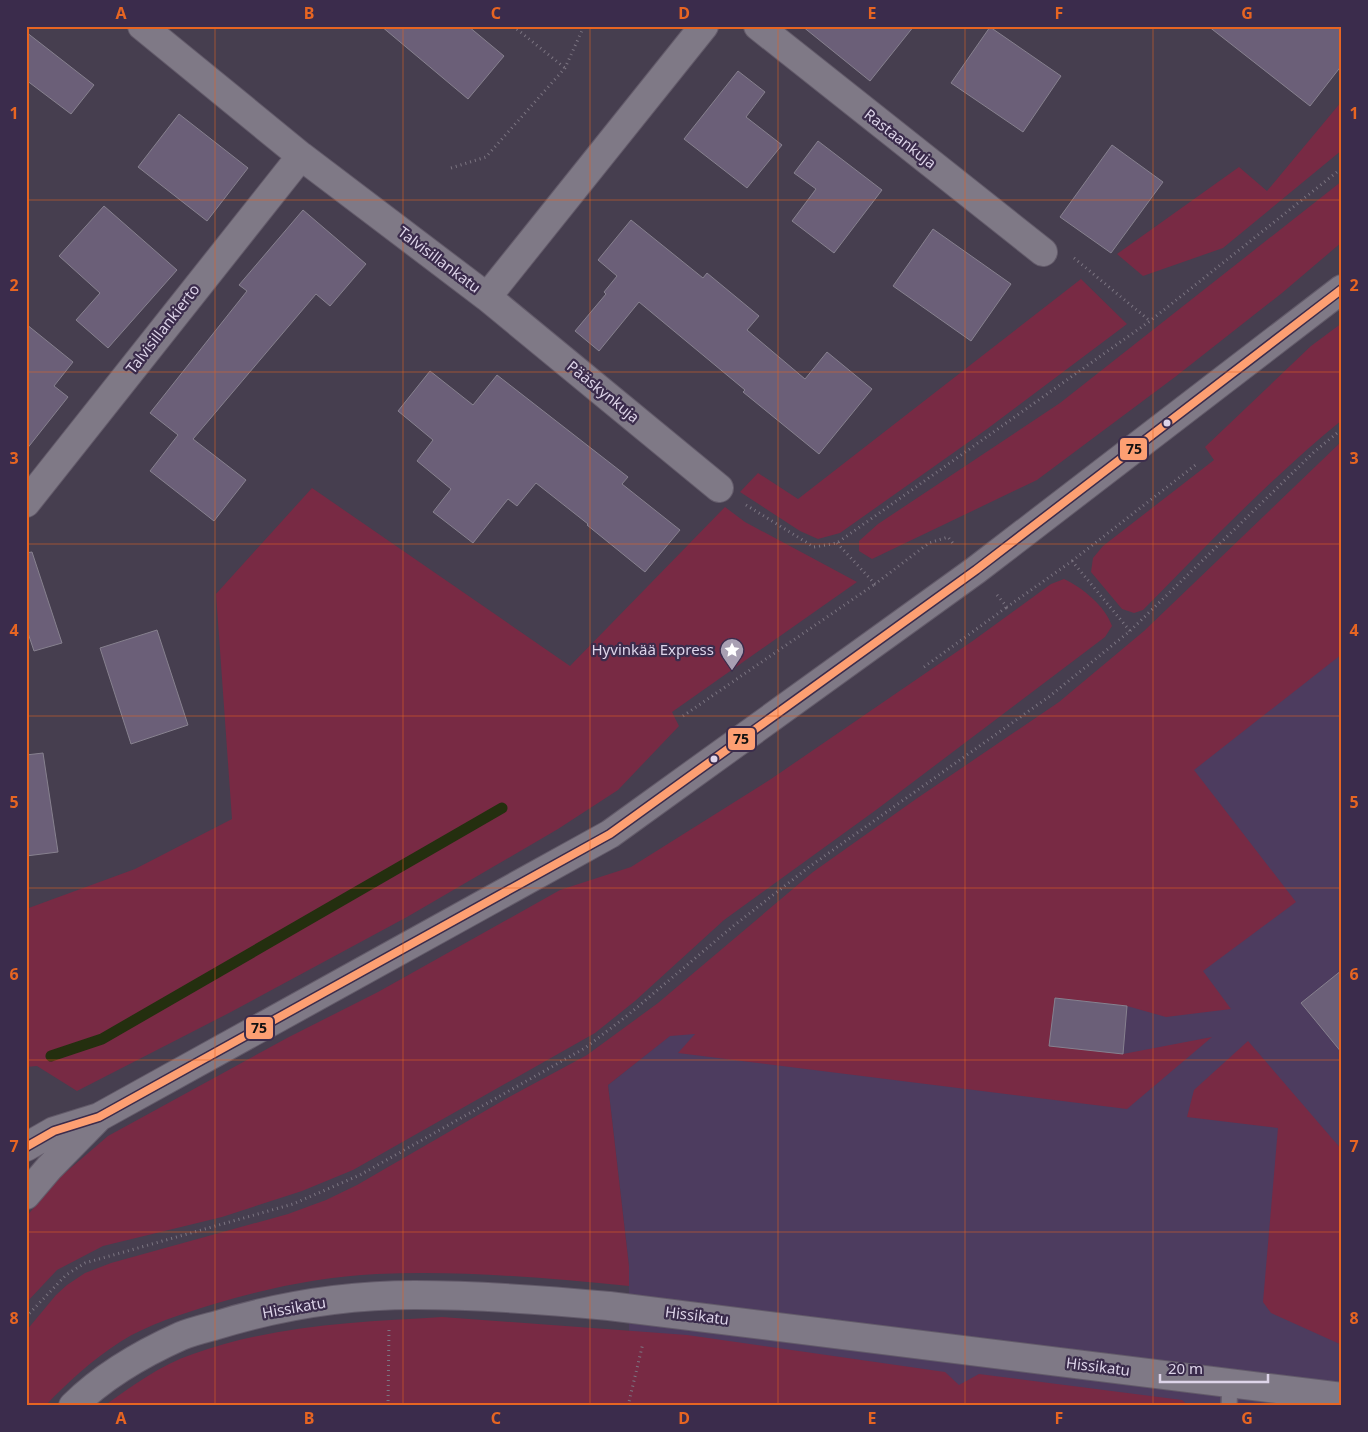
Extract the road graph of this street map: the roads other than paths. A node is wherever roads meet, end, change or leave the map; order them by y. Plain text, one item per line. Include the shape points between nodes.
1 (142, 26) edge
2 (704, 26) edge
3 (758, 26) edge
4 (301, 156) junction
5 (1043, 252) road end
6 (1342, 289) edge
7 (487, 297) junction
8 (719, 488) road end
9 (26, 503) edge
10 (99, 1117) junction
11 (26, 1147) edge
12 (26, 1195) edge
13 (1229, 1395) edge
14 (1342, 1397) edge
15 (73, 1406) edge

1 - 4 street, Talvisillankatu
2 - 7 street, Talvisillankatu
3 - 5 street, Rastaankuja
4 - 7 street, Talvisillankatu
4 - 9 street, Talvisillankierto
6 - 10 street via 976,570 610,834
7 - 8 street, Pääskynkuja
10 - 11 street via 54,1131
10 - 12 street
13 - 14 street, Hissikatu
13 - 15 street, Hissikatu via 651,1310 526,1299 415,1295 350,1298 237,1318 182,1336 134,1360 86,1393

